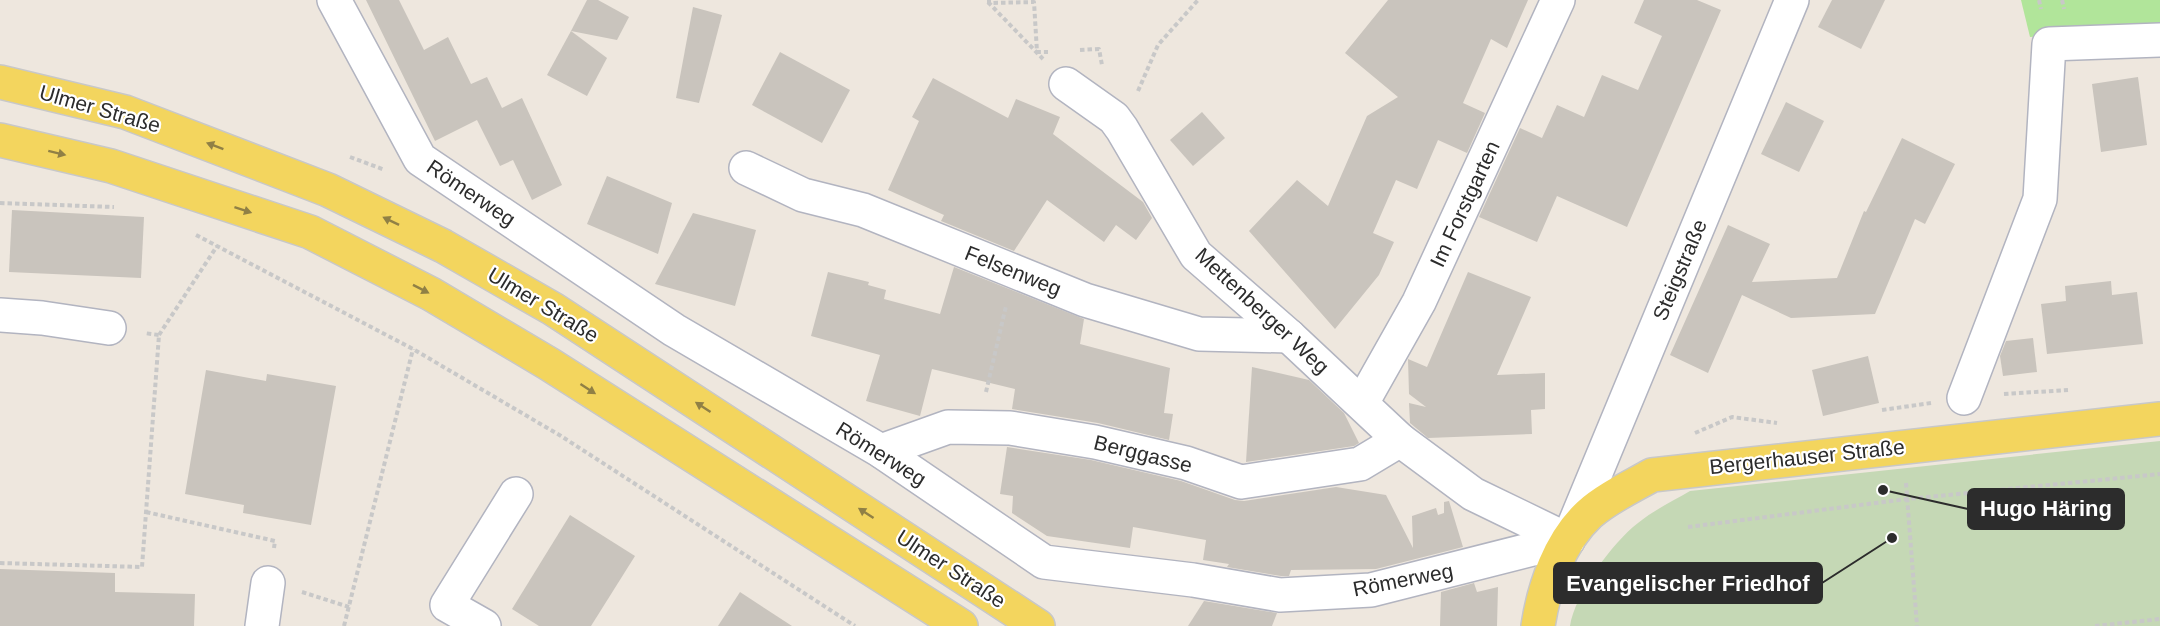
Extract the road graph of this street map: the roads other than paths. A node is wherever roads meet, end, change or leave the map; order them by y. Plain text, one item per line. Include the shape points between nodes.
1 (334, 0) edge
2 (1558, 0) edge
3 (1792, 0) edge
4 (2160, 40) edge
5 (0, 82) edge
6 (1066, 84) road end
7 (0, 140) edge
8 (746, 168) dead end
9 (0, 315) edge
10 (109, 328) road end
11 (1289, 336) junction
12 (1964, 398) dead end
13 (1362, 403) junction
14 (2160, 419) edge
15 (1400, 440) junction
16 (880, 451) junction
17 (516, 495) dead end
18 (1568, 540) junction
19 (268, 583) dead end
20 (262, 626) edge
21 (484, 626) edge
22 (961, 626) edge
23 (1038, 626) edge
24 (1538, 626) edge

1 - 16 street, Römerweg via 420,159 674,330
2 - 13 street, Im Forstgarten via 1419,302
3 - 18 street, Steigstraße
4 - 12 street via 2049,44 2040,199
23 -> 5 main road, Ulmer Straße via 553,309 443,246 328,190 124,112
6 - 11 street, Mettenberger Weg via 1118,123 1196,255
7 -> 22 main road, Ulmer Straße via 111,166 320,237 431,294 549,364
8 - 11 street, Felsenweg via 803,195 863,210 1085,300 1199,334
9 - 10 street
11 - 13 street, Mettenberger Weg
13 - 15 street, Mettenberger Weg
14 - 18 main road, Bergerhauser Straße via 1652,475 1589,515
15 - 16 street, Berggasse via 1360,464 1241,482 1186,463 1010,428 948,427
15 - 18 street, Mettenberger Weg via 1473,494
16 - 18 street, Römerweg via 1044,562 1280,595 1371,590
17 - 21 street via 447,605
18 - 24 main road, Bergerhauser Straße via 1554,569
19 - 20 street

